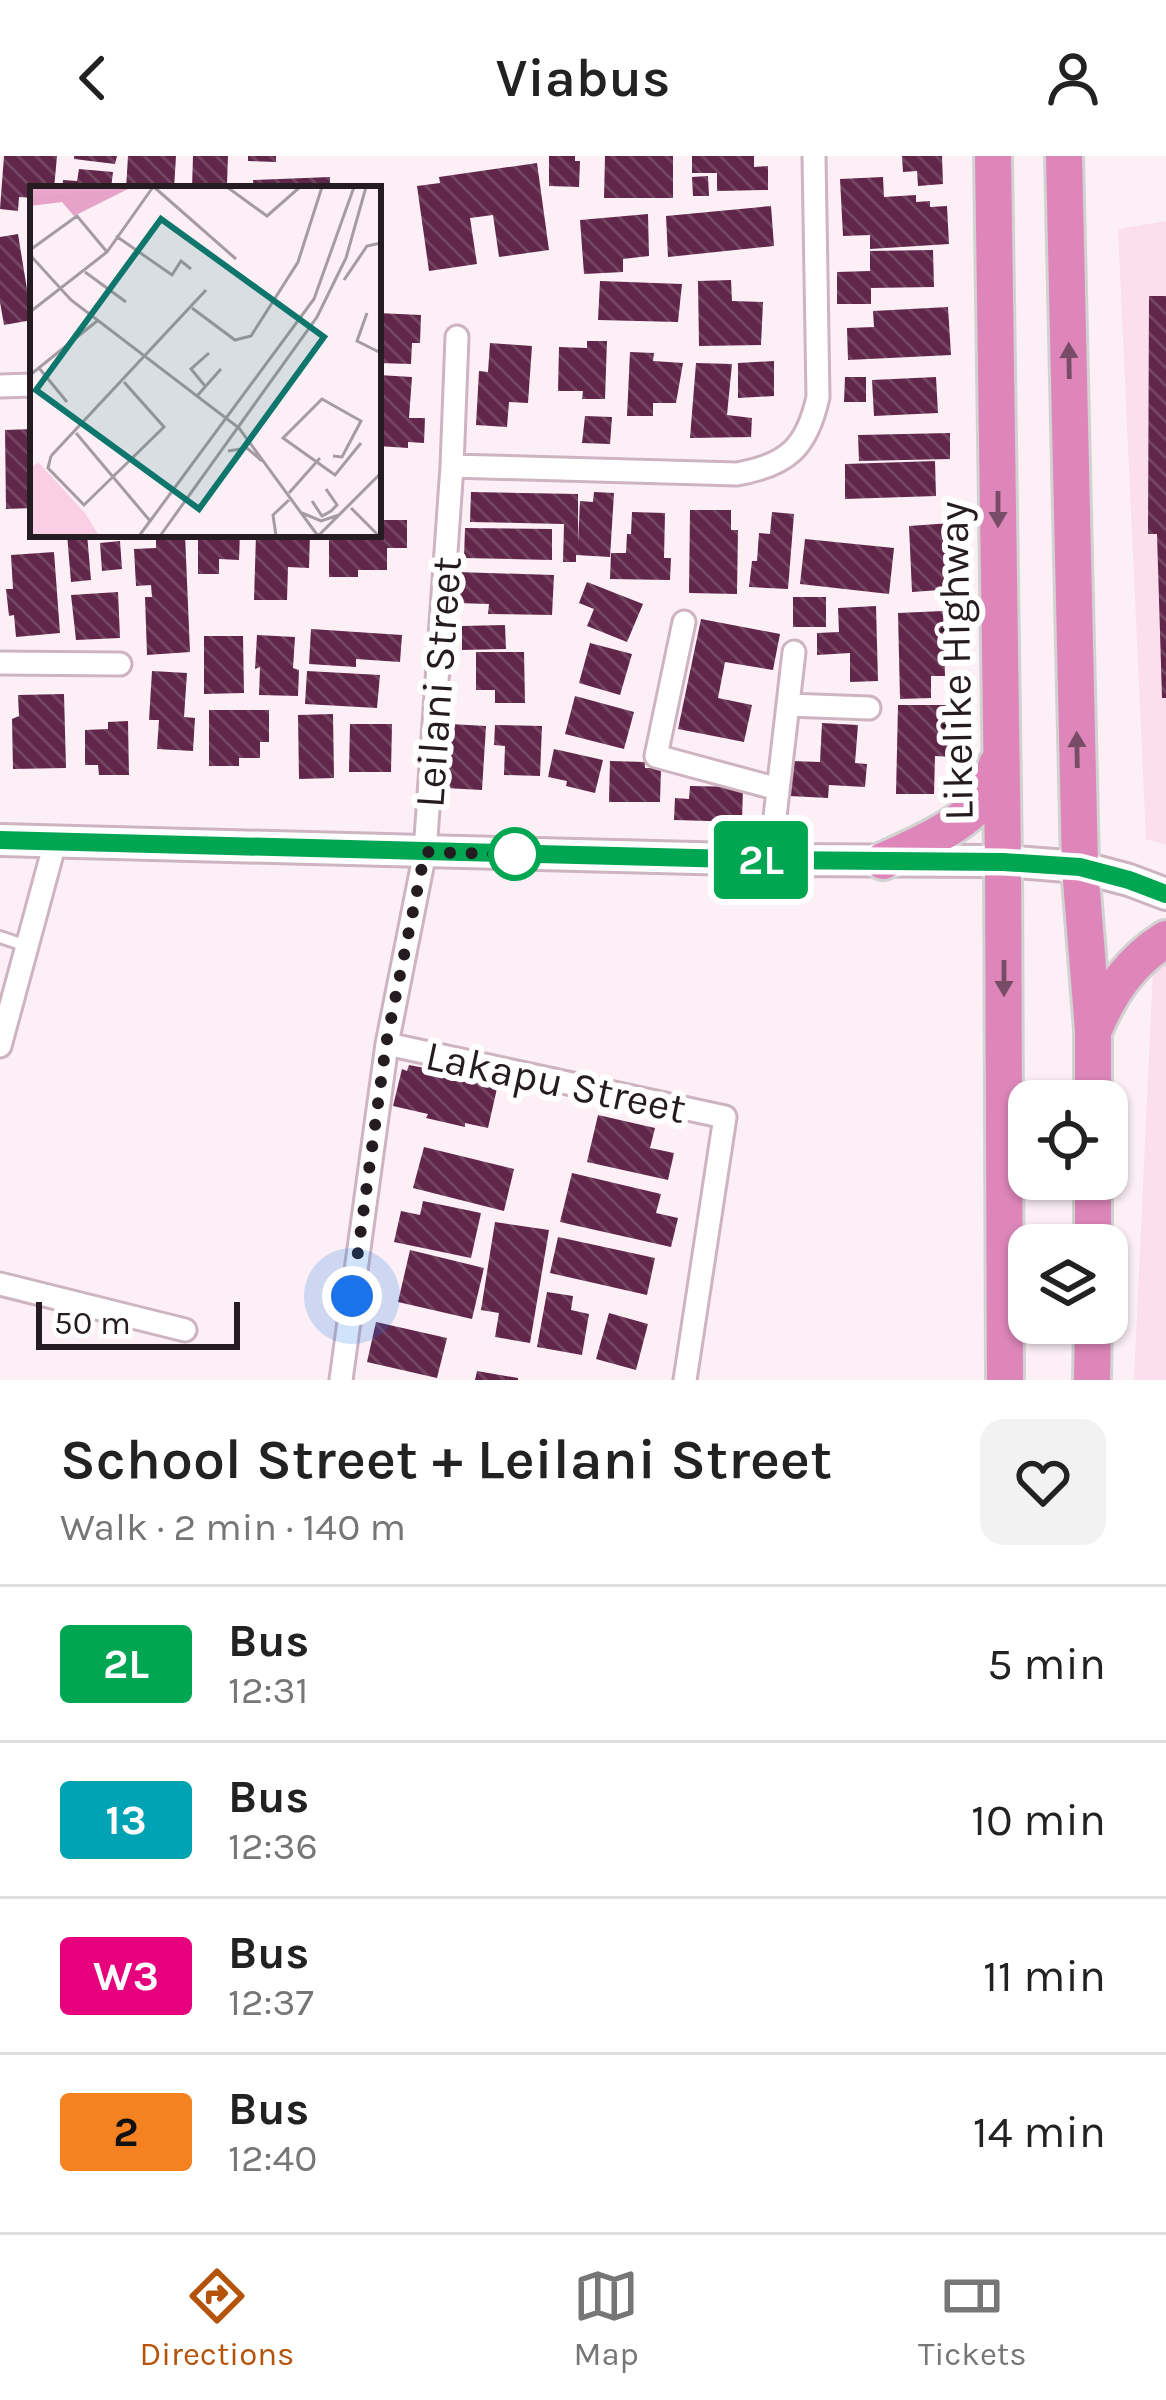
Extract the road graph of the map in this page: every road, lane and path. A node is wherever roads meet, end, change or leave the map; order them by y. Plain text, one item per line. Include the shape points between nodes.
1 (814, 156) edge
2 (993, 156) edge
3 (1064, 156) edge
4 (457, 337) dead end
5 (30, 385) edge
6 (0, 386) edge
7 (452, 466) junction
8 (684, 622) dead end
9 (794, 652) dead end
10 (0, 663) edge
11 (120, 664) dead end
12 (788, 705) junction
13 (869, 708) dead end
14 (1000, 755) junction
15 (778, 789) junction
16 (56, 839) junction
17 (0, 840) edge
18 (425, 852) junction
19 (770, 860) junction
20 (883, 861) junction
21 (1003, 862) junction
22 (1080, 867) junction
23 (1166, 893) edge
24 (0, 937) edge
25 (1166, 939) edge
26 (27, 946) junction
27 (1094, 1030) junction
28 (386, 1044) junction
29 (0, 1046) edge
30 (1094, 1080) edge
31 (0, 1284) edge
32 (185, 1330) dead end
33 (1093, 1344) edge
34 (341, 1380) edge
35 (685, 1380) edge
36 (1005, 1380) edge
37 (1092, 1380) edge

1 - 7 street via 818,398 800,446 777,464 737,474
2 -> 14 highway, Likelike Highway
22 -> 3 highway
4 - 7 street, Leilani Street
5 - 6 street
7 - 18 street, Leilani Street
8 - 15 street via 656,756
9 - 12 street
10 - 11 street
12 - 13 street
12 - 15 street
14 - 20 highway via 986,795 964,816
14 - 21 highway, Likelike Highway
15 - 19 street
16 - 17 main road
16 - 18 main road
16 - 26 street
18 - 19 main road
18 - 28 street, Leilani Street
19 - 20 main road
20 - 21 main road
21 - 22 main road
21 -> 36 highway, Likelike Highway
22 - 23 main road
22 - 27 highway
24 - 26 lane
25 - 27 highway via 1128,970
26 - 29 street
27 - 30 highway
28 - 34 street, Leilani Street
28 - 35 street, Lakapu Street via 725,1118
31 - 32 street
33 - 37 highway

